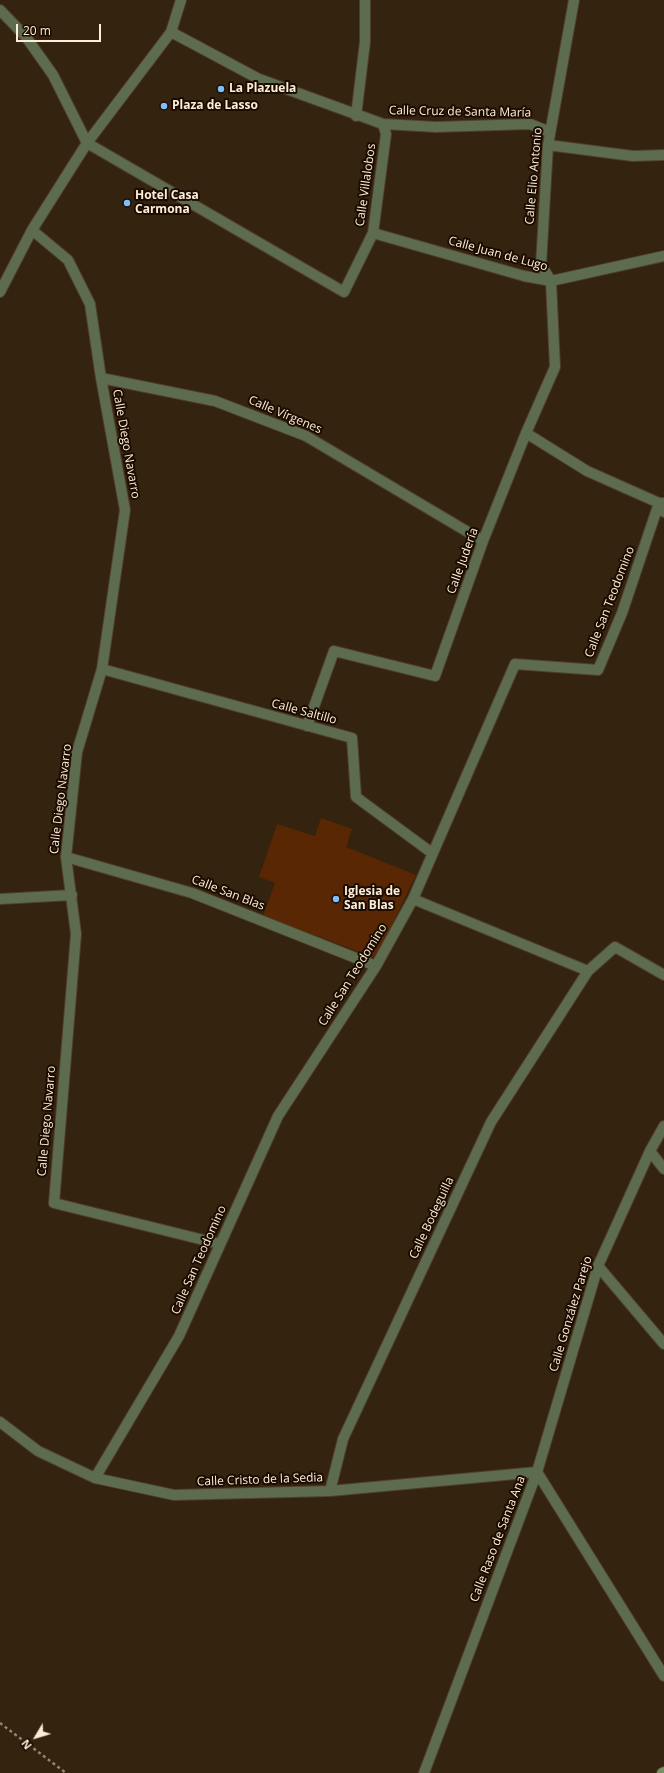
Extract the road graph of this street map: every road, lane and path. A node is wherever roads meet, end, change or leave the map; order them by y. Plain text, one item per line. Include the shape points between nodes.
1 (181, 0) edge
2 (366, 0) edge
3 (574, 0) edge
4 (0, 10) edge
5 (171, 32) junction
6 (356, 116) junction
7 (383, 124) junction
8 (550, 132) junction
9 (87, 143) junction
10 (548, 145) junction
11 (664, 155) edge
12 (32, 230) junction
13 (373, 233) junction
14 (664, 256) edge
15 (551, 281) junction
16 (0, 292) edge
17 (101, 378) junction
18 (526, 433) junction
19 (662, 506) edge
20 (484, 541) junction
21 (102, 669) junction
22 (307, 726) junction
23 (432, 854) junction
24 (66, 857) junction
25 (72, 895) junction
26 (0, 899) edge
27 (413, 899) junction
28 (376, 966) junction
29 (588, 971) junction
30 (664, 975) edge
31 (664, 1126) edge
32 (650, 1151) junction
33 (664, 1169) edge
34 (220, 1244) junction
35 (598, 1266) junction
36 (664, 1344) edge
37 (0, 1422) edge
38 (537, 1472) junction
39 (95, 1478) junction
40 (330, 1491) junction
41 (664, 1676) edge
42 (0, 1723) edge
43 (66, 1773) edge
44 (424, 1773) edge

1 - 5 street
2 - 6 street via 365,42
3 - 8 street, Calle Elio Antonio
4 - 9 street via 26,37 53,75
5 - 6 street, Calle Cruz de Santa María via 259,79
5 - 9 street
6 - 7 street, Calle Cruz de Santa María
7 - 8 street, Calle Cruz de Santa María via 436,127 530,124
7 - 13 street, Calle Villalobos via 386,134
8 - 10 street, Calle Elio Antonio
9 - 12 street
9 - 13 street, Calle Villalobos via 344,292
10 - 11 street via 633,156
10 - 15 street, Calle Elio Antonio via 541,265
12 - 16 street
12 - 17 street, Calle Diego Navarro via 68,260 90,304
13 - 15 street, Calle Juan de Lugo via 524,276
14 - 15 street, Calle Juan de Lugo
15 - 18 street, Calle Judería via 555,367
17 - 20 street, Calle Vírgenes via 215,401 306,436
17 - 21 street, Calle Diego Navarro via 125,510
18 - 19 street via 587,471
18 - 20 street, Calle Judería
19 - 23 street, Calle San Teodomino via 598,670 515,664
20 - 22 street, Calle Judería via 435,676 334,652
21 - 22 street, Calle Saltillo
21 - 24 street, Calle Diego Navarro via 77,752
22 - 23 street, Calle Saltillo via 352,738 356,797
23 - 27 street, Calle San Teodomino
24 - 25 street, Calle Diego Navarro
24 - 28 street, Calle San Blas via 192,892
25 - 26 street
25 - 34 street, Calle Diego Navarro via 76,934 54,1203
27 - 28 street, Calle San Teodomino
27 - 29 street
28 - 34 street, Calle San Teodomino via 278,1116
29 - 30 street, Calle Bodeguilla via 615,947
29 - 40 street, Calle Bodeguilla via 491,1122 343,1439
31 - 32 street, Calle González Parejo
32 - 33 street
32 - 35 street, Calle González Parejo
34 - 39 street, Calle San Teodomino via 179,1336
35 - 36 street
35 - 38 street, Calle González Parejo
37 - 39 street, Calle Cristo de la Sedia via 38,1451
38 - 40 street, Calle Cristo de la Sedia
38 - 41 street, Calle Raso de Santa Ana
38 - 44 street, Calle Raso de Santa Ana
39 - 40 street, Calle Cristo de la Sedia via 174,1495
42 - 43 path

